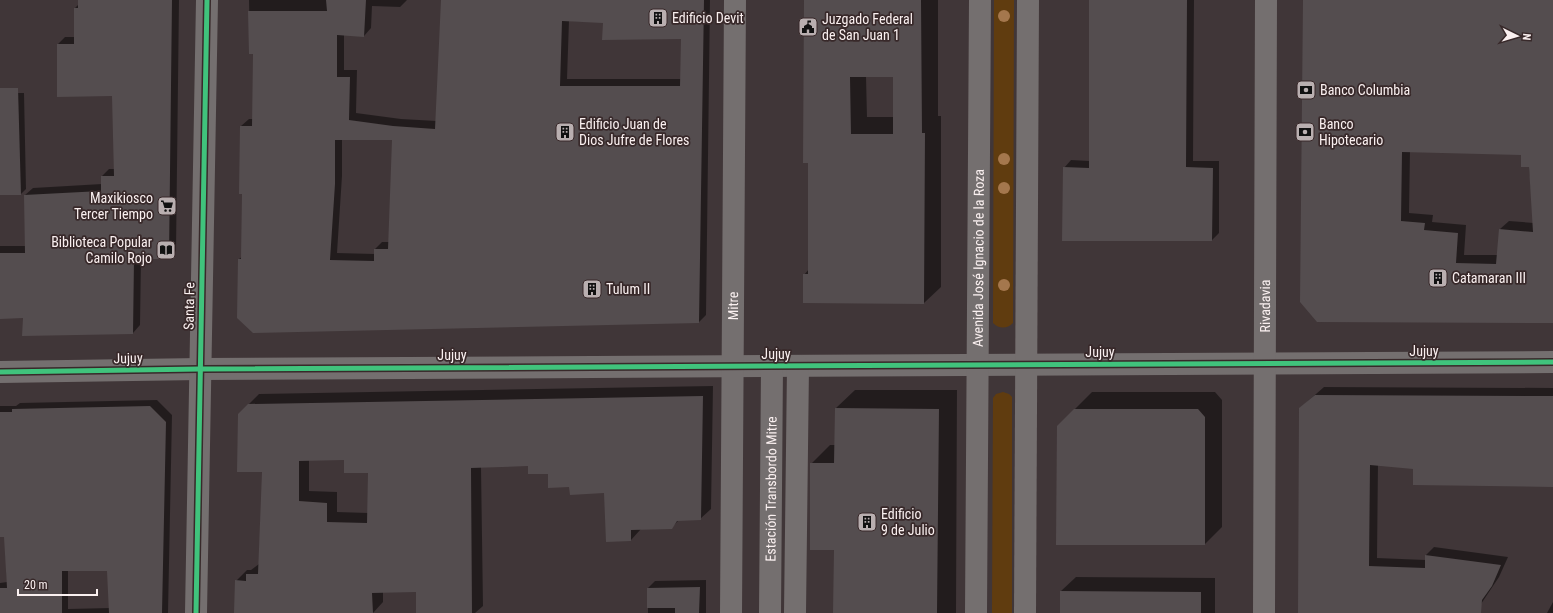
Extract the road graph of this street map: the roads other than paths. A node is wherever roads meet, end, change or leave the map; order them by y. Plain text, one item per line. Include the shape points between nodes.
1 (207, 0) edge
2 (735, 0) edge
3 (980, 0) edge
4 (1028, 0) edge
5 (1266, 0) edge
6 (1553, 362) edge
7 (1266, 363) junction
8 (1026, 364) junction
9 (977, 365) junction
10 (732, 366) junction
11 (772, 366) junction
12 (798, 366) junction
13 (200, 369) junction
14 (0, 372) edge
15 (196, 613) edge
16 (731, 613) edge
17 (770, 613) edge
18 (795, 613) edge
19 (976, 613) edge
20 (1025, 613) edge
21 (1264, 613) edge

1 - 13 street, Santa Fe
2 - 10 street, Mitre
3 - 9 street, Avenida José Ignacio de la Roza
4 - 8 street
5 - 7 street, Rivadavia
6 - 7 street, Jujuy
7 - 8 street, Jujuy
7 - 21 street, Rivadavia
8 - 9 street, Jujuy
8 - 20 street
9 - 12 street, Jujuy
9 - 19 street, Avenida José Ignacio de la Roza
10 - 11 street, Jujuy
10 - 13 street, Jujuy
10 - 16 street, Mitre
11 - 12 street, Jujuy
11 - 17 street, Estación Transbordo Mitre
12 - 18 street, Estación Transbordo Mitre
13 - 14 street, Jujuy
13 - 15 street, Santa Fe

